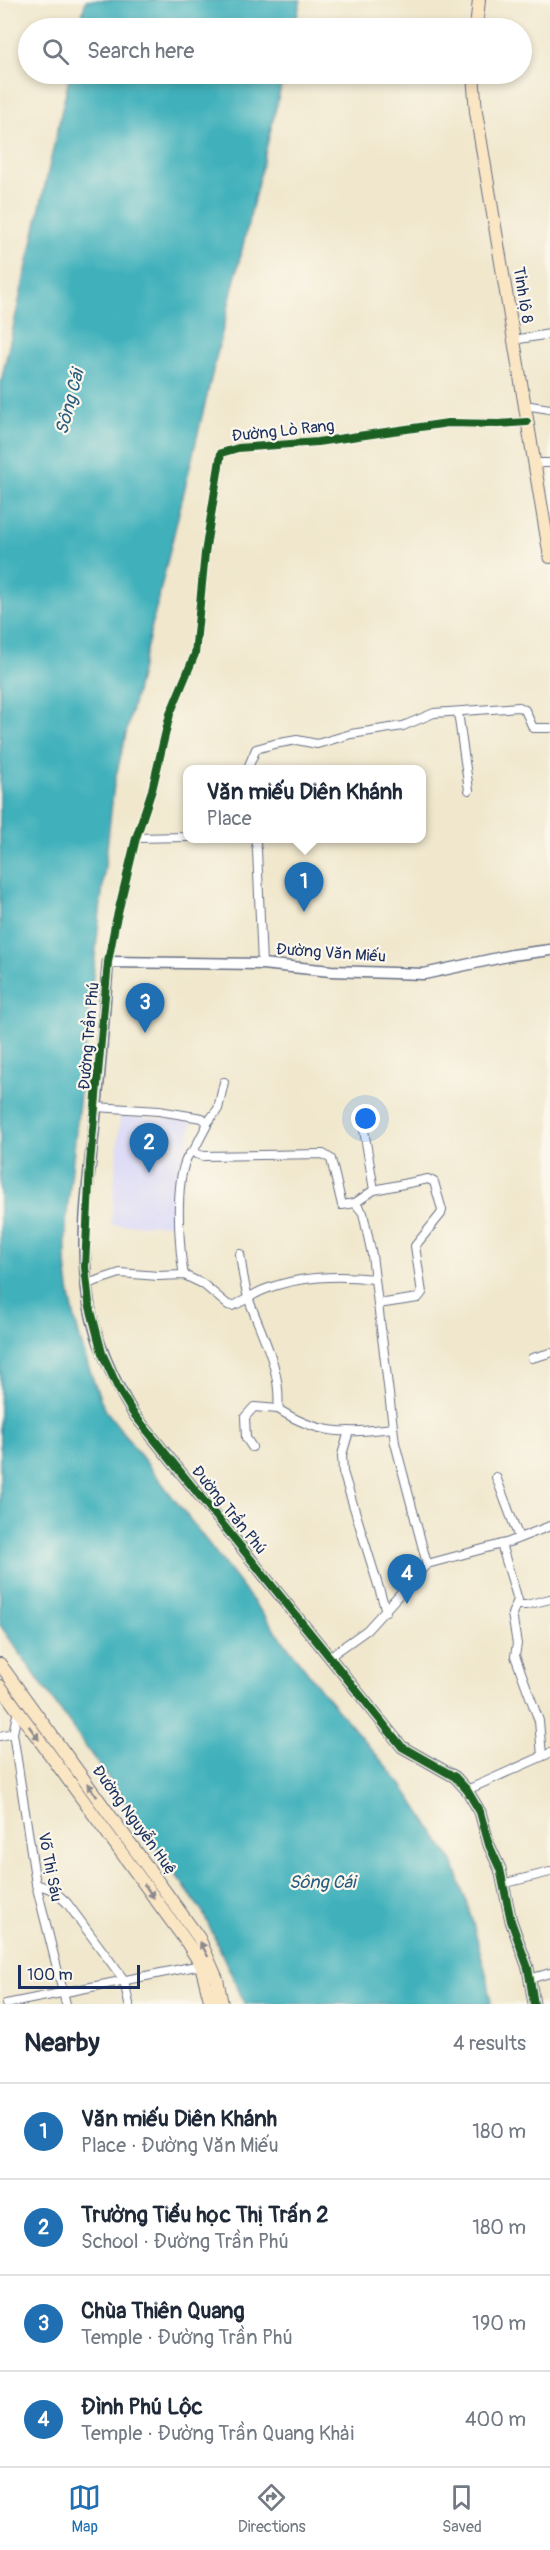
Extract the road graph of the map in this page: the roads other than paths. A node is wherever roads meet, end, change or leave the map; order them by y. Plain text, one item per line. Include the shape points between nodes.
1 (479, 0) edge
2 (477, 18) edge
3 (474, 84) edge
4 (550, 334) edge
5 (513, 340) junction
6 (524, 405) junction
7 (550, 409) edge
8 (527, 422) junction
9 (533, 463) junction
10 (550, 463) edge
11 (550, 557) edge
12 (458, 712) junction
13 (550, 728) edge
14 (249, 765) edge
15 (469, 790) dead end
16 (183, 837) edge
17 (136, 838) junction
18 (256, 843) edge
19 (550, 950) edge
20 (108, 962) junction
21 (262, 964) junction
22 (224, 1082) dead end
23 (96, 1107) junction
24 (207, 1123) junction
25 (363, 1124) dead end
26 (194, 1150) junction
27 (374, 1190) junction
28 (355, 1203) junction
29 (240, 1254) dead end
30 (184, 1275) junction
31 (374, 1279) junction
32 (87, 1284) junction
33 (248, 1298) junction
34 (378, 1305) junction
35 (550, 1353) edge
36 (532, 1358) dead end
37 (278, 1409) junction
38 (393, 1428) junction
39 (349, 1431) junction
40 (252, 1447) dead end
41 (496, 1477) dead end
42 (550, 1526) edge
43 (519, 1538) junction
44 (501, 1544) junction
45 (427, 1564) junction
46 (550, 1599) edge
47 (518, 1605) junction
48 (386, 1611) junction
49 (329, 1657) junction
50 (0, 1664) edge
51 (0, 1686) edge
52 (27, 1700) junction
53 (18, 1710) junction
54 (13, 1733) junction
55 (0, 1736) edge
56 (546, 1754) edge
57 (467, 1790) junction
58 (550, 1872) edge
59 (36, 1884) junction
60 (502, 1884) junction
61 (201, 1965) junction
62 (550, 1972) edge
63 (529, 1979) junction
64 (124, 1980) junction
65 (64, 1993) junction
66 (6, 2004) edge
67 (66, 2004) edge
68 (129, 2004) edge
69 (211, 2004) edge
70 (222, 2004) edge
71 (534, 2004) edge

1 - 2 main road
3 - 5 main road, Tỉnh lộ 8
4 - 5 street
5 - 6 main road, Tỉnh lộ 8
6 - 7 street
6 - 8 main road, Tỉnh lộ 8
8 - 9 main road, Tỉnh lộ 8
8 - 17 street, Đường Lò Rang via 448,423 222,453 192,666 170,714
9 - 10 street
9 - 11 main road, Tỉnh lộ 8
12 - 13 street via 519,707 525,710 533,728
12 - 14 street via 427,715 403,726 322,743 297,740 260,747
12 - 15 street
16 - 17 street
17 - 20 street
18 - 21 street
19 - 21 street, Đường Văn Miếu via 424,974
20 - 21 street, Đường Văn Miếu
20 - 23 street, Đường Trần Phú
22 - 24 street via 218,1109
23 - 24 street via 159,1111
23 - 32 street, Đường Trần Phú via 86,1228
24 - 26 street
25 - 27 street
26 - 28 street via 204,1156 323,1154 331,1159 340,1202
26 - 30 street via 185,1159 179,1200
27 - 28 street
27 - 34 street via 431,1180 437,1187 442,1210 415,1246 421,1295
28 - 31 street via 367,1225
29 - 33 street
30 - 32 street via 120,1273
30 - 33 street via 203,1284 228,1305
31 - 33 street via 303,1279
31 - 34 street
32 - 49 street, Đường Trần Phú via 88,1303 102,1353 133,1413
33 - 37 street via 274,1367 279,1386
34 - 38 street
35 - 36 street
37 - 39 street via 318,1428
37 - 40 street via 254,1407 244,1417 246,1438
38 - 39 street
38 - 45 street
39 - 48 street via 342,1455 343,1472
41 - 43 street
42 - 43 street
43 - 44 street
44 - 45 street
44 - 47 street
45 - 48 street
46 - 47 street
47 - 56 street via 512,1614 518,1644 515,1656 539,1721
48 - 49 street
49 - 57 street, Đường Trần Phú via 402,1747 444,1768
50 - 52 main road, Đường Nguyễn Huệ
51 - 53 main road, Đường Nguyễn Huệ
52 - 53 main road
70 -> 52 main road, Đường Nguyễn Huệ via 217,1979 199,1938
53 - 54 street
53 -> 61 main road, Đường Nguyễn Huệ
54 - 55 street
54 - 59 street, Võ Thị Sáu
56 - 57 street
57 - 60 street, Đường Trần Phú via 480,1812
58 - 60 street
59 - 64 street via 53,1890 67,1903
59 - 65 street, Võ Thị Sáu
60 - 63 street, Đường Trần Phú
61 - 64 street
61 - 69 main road, Đường Nguyễn Huệ
62 - 63 street
63 - 71 street, Đường Trần Phú
64 - 65 street
64 - 68 street
65 - 66 street
65 - 67 street, Võ Thị Sáu

